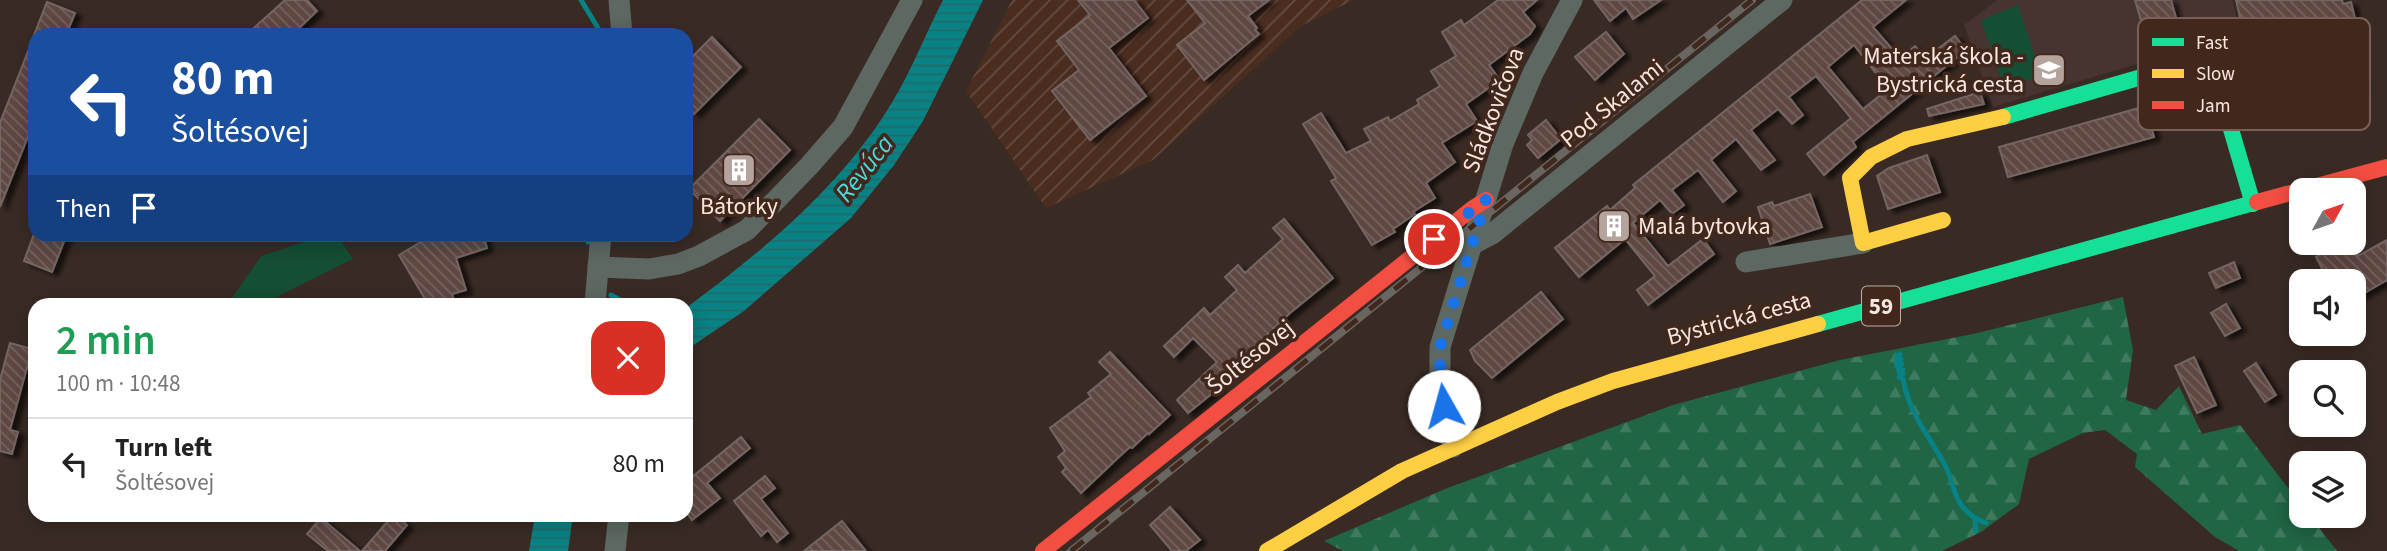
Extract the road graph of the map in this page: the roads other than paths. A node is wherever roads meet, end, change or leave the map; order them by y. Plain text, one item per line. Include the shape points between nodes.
1 (619, 0) edge
2 (912, 0) edge
3 (1572, 0) edge
4 (1782, 0) edge
5 (621, 28) edge
6 (2138, 78) edge
7 (2231, 130) edge
8 (2387, 167) edge
9 (1486, 200) junction
10 (2253, 204) junction
11 (1943, 220) dead end
12 (600, 242) edge
13 (1863, 243) junction
14 (1473, 244) junction
15 (1746, 262) dead end
16 (598, 267) junction
17 (595, 298) edge
18 (1453, 447) junction
19 (618, 522) edge
20 (615, 551) edge
21 (1043, 551) edge
22 (1267, 551) edge

1 - 5 street
2 - 16 street via 843,127 747,229 678,264 649,269
3 - 9 street, Sládkovičova via 1533,74 1503,144
4 - 14 street, Pod Skalami via 1492,234
6 - 13 street via 2017,114 1908,139 1871,157 1850,178
7 - 10 street
8 - 10 street, Bystrická cesta / 59
9 - 14 street, Sládkovičova
9 - 21 street, Šoltésovej
10 - 18 street, Bystrická cesta / 59 via 1663,366 1557,402
11 - 13 street, Bystrická cesta
12 - 16 street
13 - 15 street, Bystrická cesta
14 - 18 street, Sládkovičova via 1440,347 1440,386
16 - 17 street
18 - 22 street, Bystrická cesta / 59 via 1402,471
19 - 20 street

